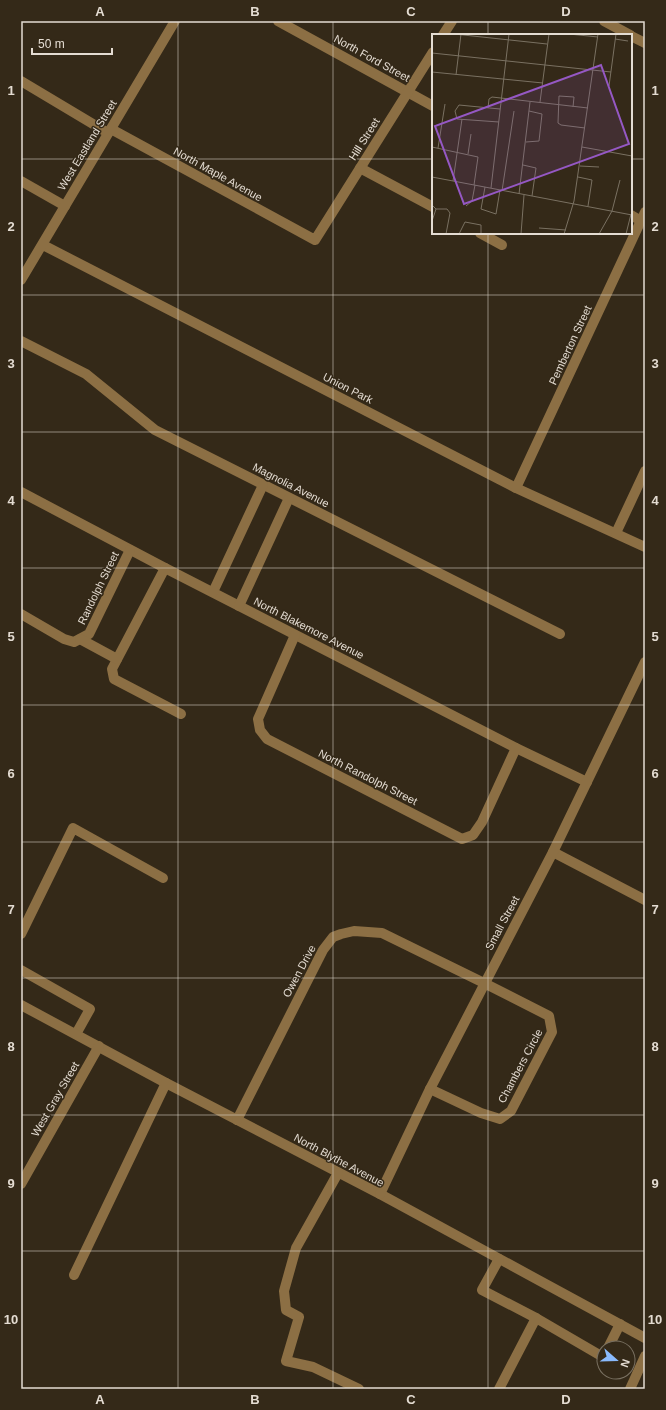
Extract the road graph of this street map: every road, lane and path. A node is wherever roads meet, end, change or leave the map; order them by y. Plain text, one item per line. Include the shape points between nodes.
1 (175, 21) edge
2 (278, 21) edge
3 (452, 21) edge
4 (604, 21) edge
5 (444, 34) edge
6 (628, 34) edge
7 (632, 36) edge
8 (645, 43) edge
9 (432, 54) edge
10 (21, 81) edge
11 (408, 92) junction
12 (432, 105) edge
13 (110, 131) junction
14 (360, 168) junction
15 (21, 181) edge
16 (65, 206) junction
17 (432, 206) edge
18 (632, 215) edge
19 (643, 216) edge
20 (482, 234) edge
21 (315, 240) joint
22 (43, 245) junction
23 (502, 245) dead end
24 (21, 280) edge
25 (21, 341) edge
26 (645, 471) edge
27 (263, 485) junction
28 (516, 488) junction
29 (21, 492) edge
30 (289, 498) junction
31 (616, 533) junction
32 (645, 547) edge
33 (130, 550) junction
34 (165, 568) junction
35 (213, 592) junction
36 (239, 606) junction
37 (22, 614) edge
38 (560, 634) dead end
39 (295, 635) junction
40 (80, 639) junction
41 (117, 659) junction
42 (645, 662) edge
43 (181, 714) dead end
44 (516, 748) junction
45 (587, 782) junction
46 (553, 852) junction
47 (163, 878) dead end
48 (645, 900) edge
49 (21, 934) edge
50 (21, 970) edge
51 (484, 983) junction
52 (21, 1005) edge
53 (76, 1034) junction
54 (99, 1046) junction
55 (166, 1083) junction
56 (430, 1088) junction
57 (237, 1120) junction
58 (338, 1173) junction
59 (21, 1184) edge
60 (380, 1194) junction
61 (499, 1259) junction
62 (74, 1275) dead end
63 (536, 1318) junction
64 (620, 1324) junction
65 (645, 1338) edge
66 (612, 1340) edge
67 (596, 1353) edge
68 (645, 1356) edge
69 (359, 1389) edge
70 (499, 1389) edge
71 (630, 1389) edge

1 - 13 street, West Eastland Street
2 - 11 street, North Ford Street
3 - 5 street
4 - 6 street
7 - 8 street
9 - 11 street, Hill Street
10 - 13 street, North Maple Avenue
11 - 12 street, North Ford Street
11 - 14 street, Hill Street
13 - 16 street, West Eastland Street
13 - 21 street, North Maple Avenue
14 - 17 street
14 - 21 street, Hill Street
15 - 16 street
16 - 22 street, West Eastland Street
18 - 19 street
19 - 28 street, Pemberton Street
20 - 23 street
22 - 24 street, West Eastland Street
22 - 28 street, Union Park
25 - 27 street, Magnolia Avenue via 86,374 155,430
26 - 31 street
27 - 30 street, Magnolia Avenue
27 - 35 street
28 - 31 street, Union Park
29 - 33 street, North Blakemore Avenue
30 - 36 street
30 - 38 street, Magnolia Avenue
31 - 32 street, Union Park
33 - 34 street, North Blakemore Avenue
33 - 40 street, Randolph Street via 89,634
34 - 35 street, North Blakemore Avenue
34 - 41 street
35 - 36 street, North Blakemore Avenue
36 - 39 street, North Blakemore Avenue
37 - 40 street, Randolph Street via 64,639 74,642
39 - 44 street, North Blakemore Avenue
39 - 44 street, North Randolph Street via 258,719 260,730 267,739 462,839 473,835 482,822
40 - 41 street
41 - 43 street via 112,670 114,679
42 - 45 street, Small Street
44 - 45 street, North Blakemore Avenue
45 - 46 street, Small Street
46 - 48 street
46 - 51 street, Small Street
47 - 49 street via 73,828
50 - 53 street via 90,1009
51 - 56 street, Small Street
51 - 56 street, Chambers Circle via 549,1016 552,1032 511,1112 500,1119 481,1113
51 - 57 street, Owen Drive via 382,933 354,931 333,937 322,950
52 - 53 street, North Blythe Avenue
53 - 54 street, North Blythe Avenue
54 - 55 street, North Blythe Avenue
54 - 59 street, West Gray Street
55 - 57 street, North Blythe Avenue
55 - 62 street
56 - 60 street, Small Street
57 - 58 street, North Blythe Avenue
58 - 60 street, North Blythe Avenue
58 - 69 street via 296,1248 284,1291 286,1310 299,1317 286,1361 314,1367
60 - 61 street, North Blythe Avenue
61 - 63 street via 482,1290
61 - 64 street, North Blythe Avenue
63 - 67 street
63 - 70 street
64 - 65 street, North Blythe Avenue
64 - 66 street
68 - 71 street

